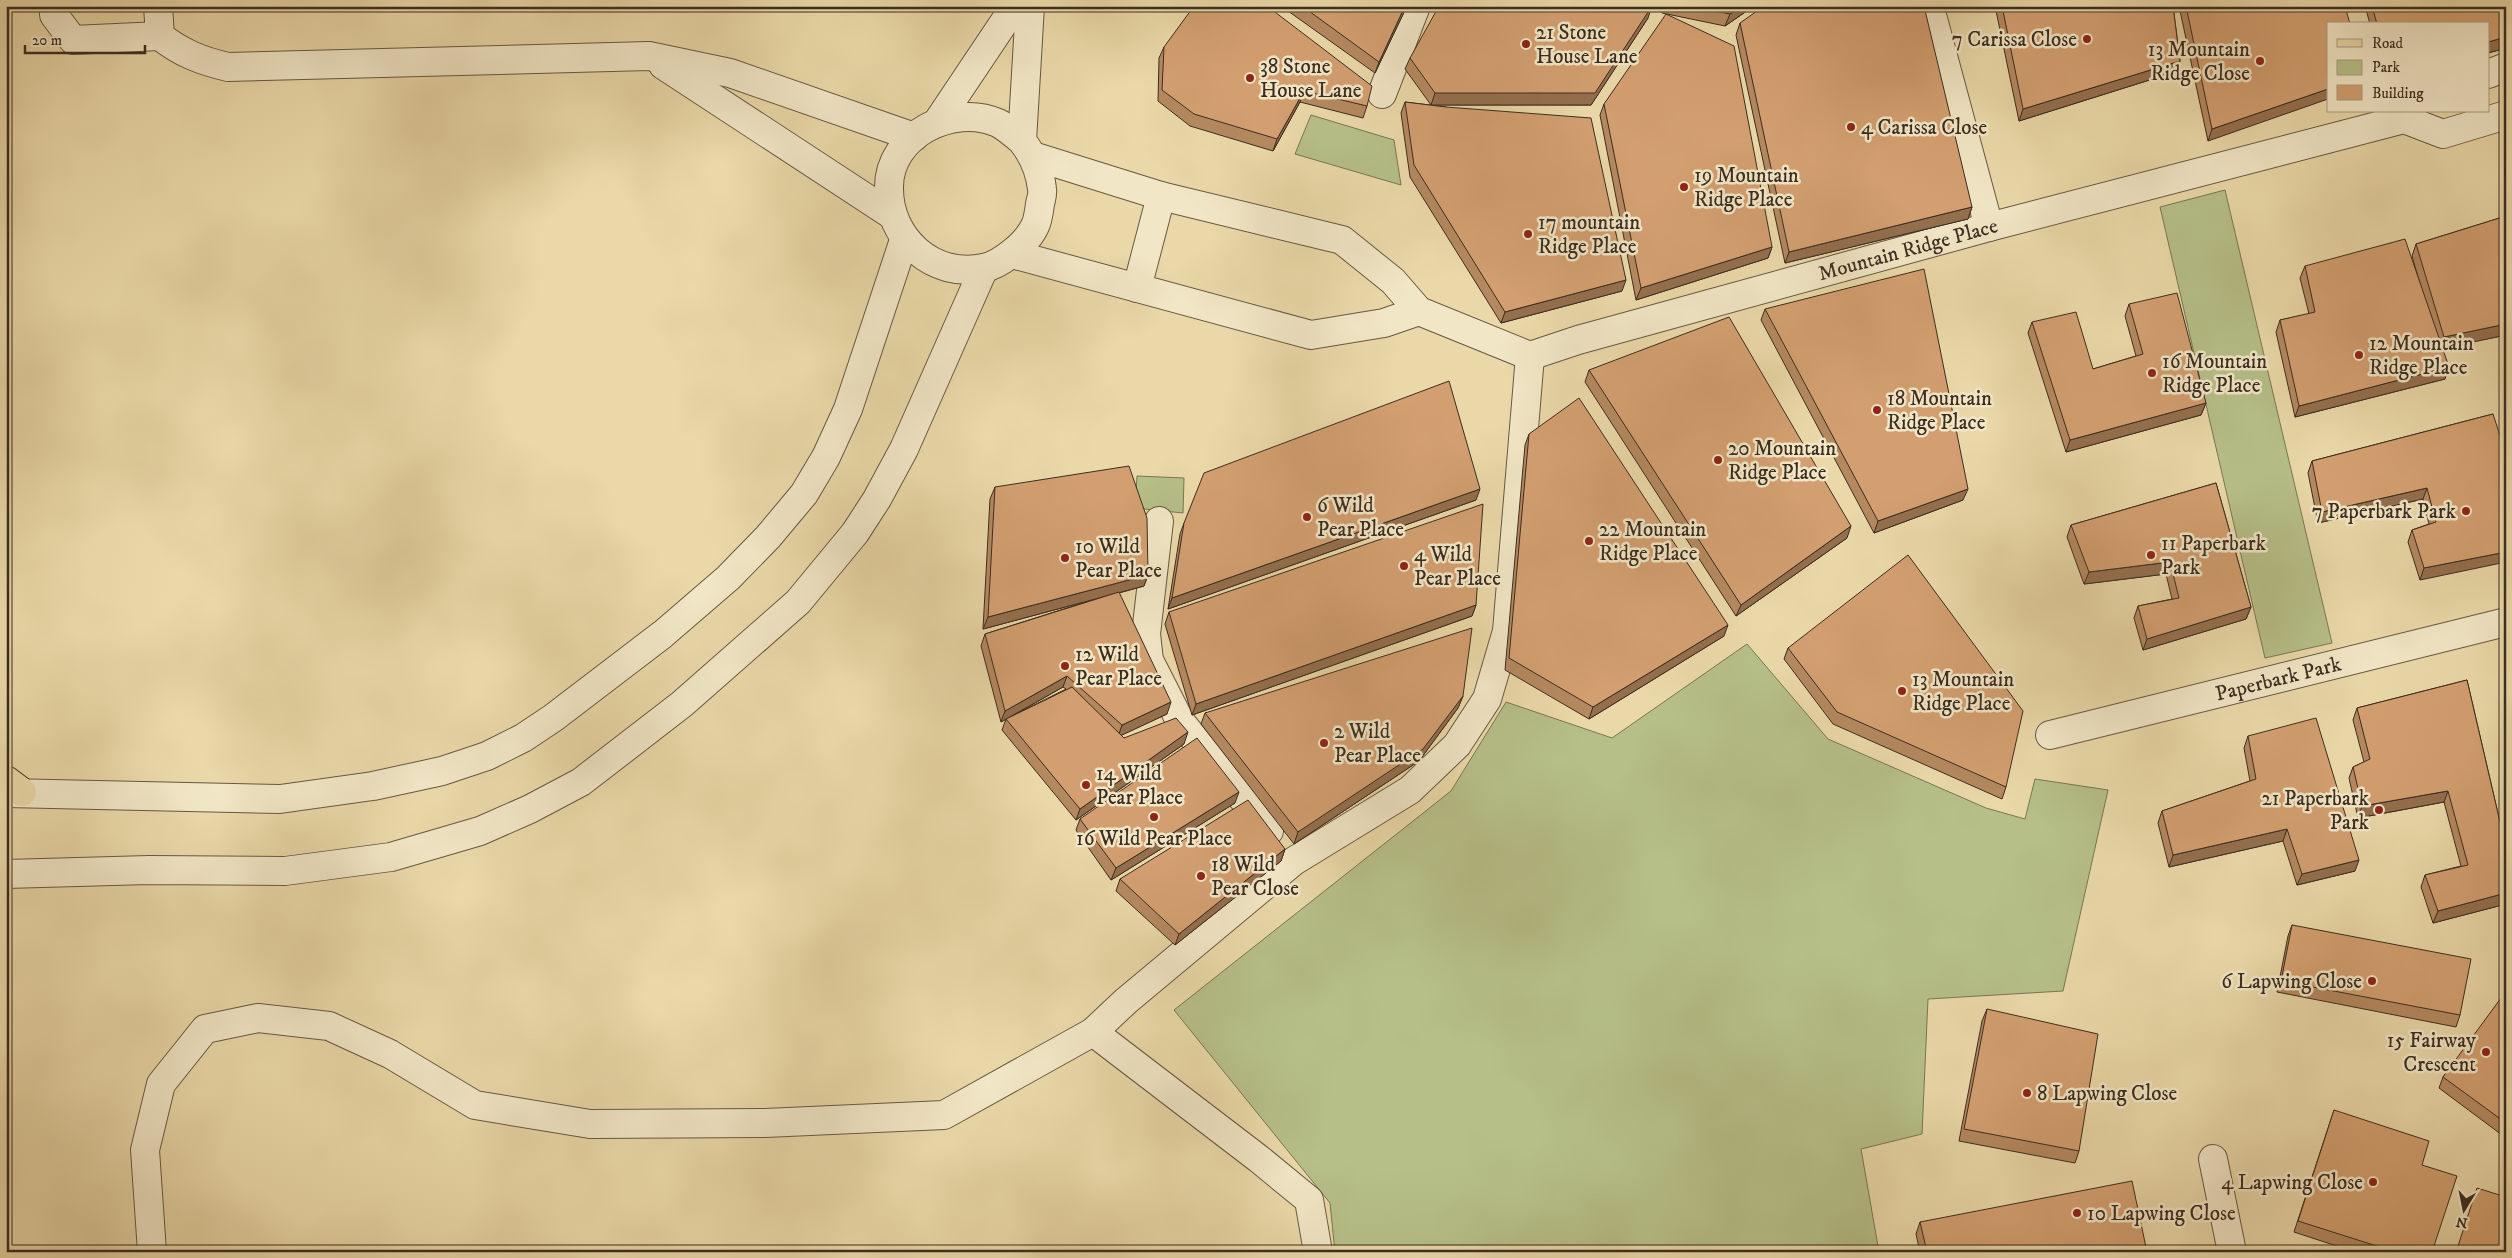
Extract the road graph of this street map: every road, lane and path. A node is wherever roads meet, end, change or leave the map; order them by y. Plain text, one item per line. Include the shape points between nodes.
1 (54, 6) edge
2 (158, 6) edge
3 (1015, 6) edge
4 (1030, 6) edge
5 (1416, 6) edge
6 (1928, 6) edge
7 (160, 36) junction
8 (649, 56) junction
9 (2506, 67) edge
10 (2490, 73) edge
11 (1382, 94) dead end
12 (2408, 115) edge
13 (2506, 115) edge
14 (938, 121) junction
15 (914, 136) junction
16 (1028, 148) junction
17 (1161, 196) junction
18 (892, 215) junction
19 (1989, 227) junction
20 (904, 240) junction
21 (1012, 254) junction
22 (984, 268) junction
23 (1137, 288) junction
24 (1419, 311) junction
25 (1530, 356) junction
26 (1159, 521) dead end
27 (2506, 622) edge
28 (2050, 735) dead end
29 (12, 789) edge
30 (1294, 861) junction
31 (6, 874) edge
32 (1093, 1032) junction
33 (2213, 1159) dead end
34 (152, 1252) edge
35 (1318, 1252) edge
36 (2232, 1252) edge

1 - 7 street via 54,15 72,40
2 - 7 street
3 - 14 street
4 - 16 street
5 - 11 street
6 - 19 street
7 - 8 street via 176,49 205,62 228,67
8 - 15 street via 730,73
8 - 18 street
9 - 10 street
12 - 13 street, Mountain Ridge Place via 2443,134
12 - 19 street, Mountain Ridge Place
14 - 15 street
14 - 16 street via 968,116 998,123
15 - 18 street via 896,159 888,186
16 - 17 street
16 - 21 street via 1043,191 1035,226
17 - 23 street
17 - 24 street via 1342,240 1393,281
18 - 20 street
19 - 25 street, Mountain Ridge Place
20 - 22 street via 927,260 955,269
20 - 29 street via 848,409 826,457 804,494 728,578 593,689 522,738 487,756 442,771 373,786 280,799
21 - 22 street
21 - 23 street
22 - 31 street via 904,449 855,532 798,602 682,704 580,782 480,831 390,858 285,871
23 - 24 street via 1311,335 1384,323
24 - 25 street
25 - 30 street via 1507,631 1487,699 1457,745 1410,790
26 - 30 street via 1146,634 1149,660 1180,721
27 - 28 street, Paperbark Park
30 - 32 street
32 - 34 street via 944,1115 590,1124 476,1105 390,1054 329,1026 258,1018 205,1029 161,1084 145,1150
32 - 35 street via 1310,1200
33 - 36 street

